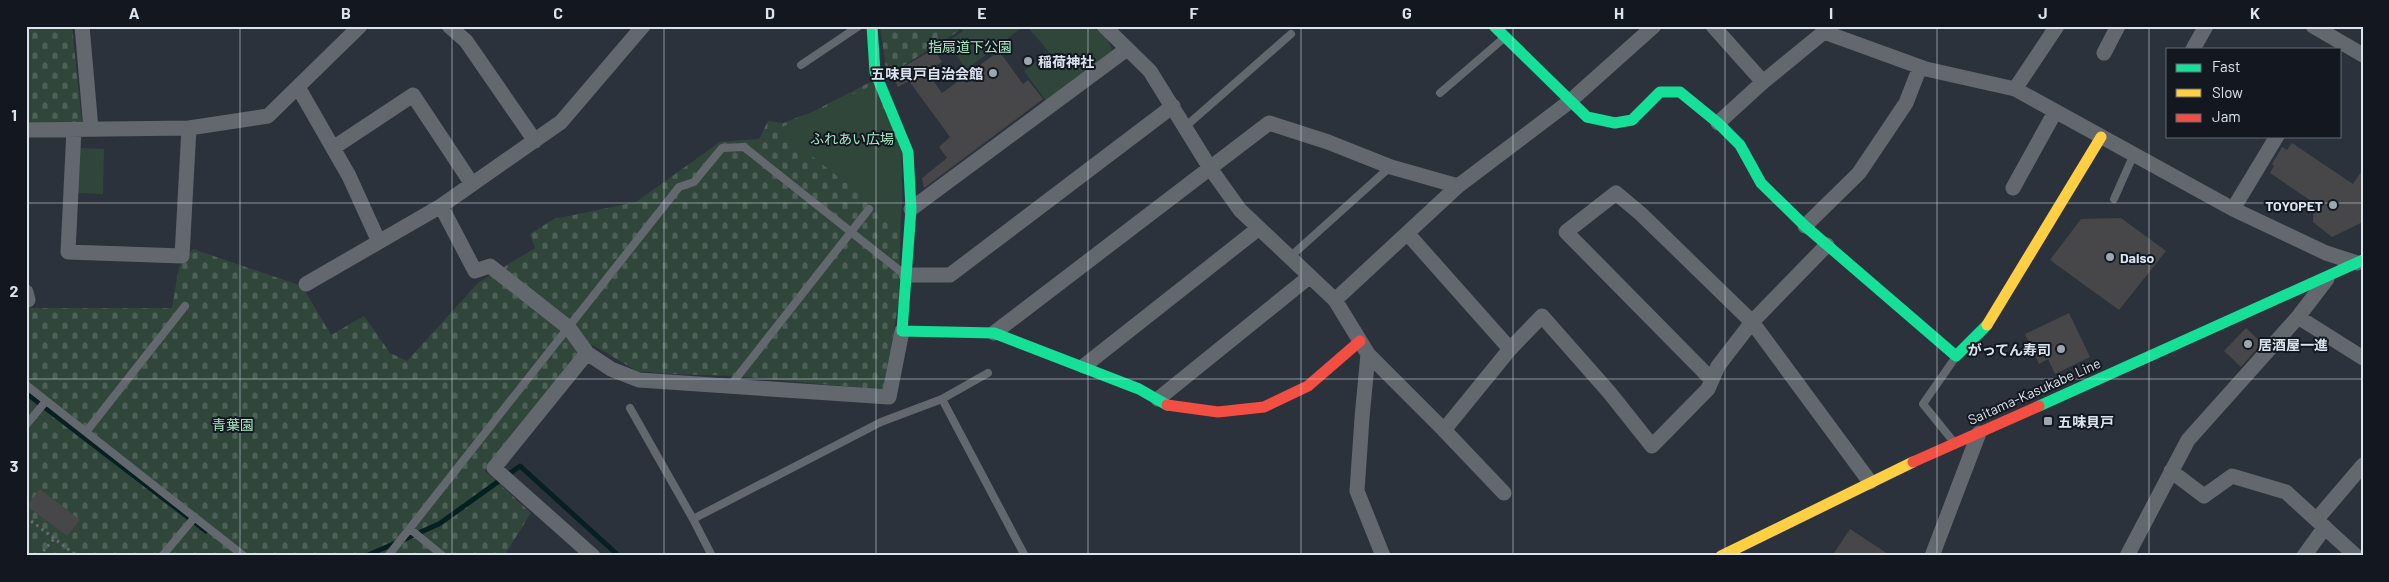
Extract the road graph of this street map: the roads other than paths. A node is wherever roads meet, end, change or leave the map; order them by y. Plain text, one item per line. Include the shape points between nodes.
1 (82, 26) edge
2 (449, 26) edge
3 (643, 26) edge
4 (859, 26) edge
5 (872, 26) edge
6 (1104, 26) edge
7 (1494, 26) edge
8 (1654, 26) edge
9 (1713, 26) edge
10 (2057, 26) edge
11 (2118, 26) edge
12 (2206, 26) edge
13 (2313, 26) edge
14 (358, 27) edge
15 (1825, 29) edge
16 (1291, 34) dead end
17 (1504, 38) junction
18 (2328, 43) edge
19 (2194, 48) edge
20 (1127, 49) junction
21 (2104, 53) dead end
22 (2362, 53) edge
23 (801, 65) dead end
24 (1920, 67) junction
25 (1763, 82) junction
26 (298, 87) junction
27 (2015, 89) junction
28 (1440, 92) dead end
29 (1569, 102) junction
30 (1173, 106) junction
31 (2055, 112) junction
32 (1718, 123) junction
33 (1185, 127) junction
34 (188, 128) junction
35 (74, 129) junction
36 (91, 129) junction
37 (26, 130) edge
38 (2100, 137) junction
39 (2276, 138) edge
40 (535, 141) junction
41 (333, 148) junction
42 (2134, 154) junction
43 (1391, 166) junction
44 (1210, 168) junction
45 (472, 184) junction
46 (1458, 186) junction
47 (2013, 188) dead end
48 (2114, 199) dead end
49 (441, 206) junction
50 (869, 209) dead end
51 (911, 209) junction
52 (2233, 209) junction
53 (1805, 226) junction
54 (1259, 228) junction
55 (851, 232) junction
56 (1407, 233) junction
57 (379, 242) junction
58 (1827, 245) junction
59 (1290, 258) junction
60 (2360, 261) edge
61 (2331, 274) junction
62 (906, 275) junction
63 (1309, 278) junction
64 (306, 284) dead end
65 (1335, 300) junction
66 (185, 306) dead end
67 (2298, 317) junction
68 (1752, 322) junction
69 (569, 328) junction
70 (902, 331) junction
71 (994, 333) junction
72 (1364, 348) junction
73 (1510, 349) junction
74 (587, 353) junction
75 (1956, 356) junction
76 (2363, 358) edge
77 (1084, 366) junction
78 (988, 373) dead end
79 (1712, 380) junction
80 (26, 385) edge
81 (729, 387) junction
82 (1158, 398) junction
83 (942, 399) junction
84 (46, 400) junction
85 (630, 408) dead end
86 (26, 425) edge
87 (1444, 430) junction
88 (86, 432) junction
89 (1979, 433) junction
90 (1954, 443) junction
91 (2363, 465) edge
92 (2171, 471) junction
93 (1870, 482) junction
94 (1504, 493) dead end
95 (194, 517) junction
96 (693, 519) junction
97 (2321, 523) junction
98 (410, 529) junction
99 (162, 556) edge
100 (244, 556) edge
101 (388, 556) edge
102 (443, 556) edge
103 (593, 556) edge
104 (712, 556) edge
105 (1025, 556) edge
106 (1383, 556) edge
107 (1721, 556) edge
108 (1932, 556) edge
109 (2127, 556) edge
110 (2304, 556) edge
111 (2356, 556) edge

1 - 36 street
2 - 40 street via 466,41
3 - 40 street via 561,122
4 - 23 lane
5 - 51 street via 875,72 908,152
6 - 20 street
7 - 17 street
8 - 29 street
9 - 25 street
10 - 27 street
11 - 21 street
12 - 19 street
13 - 18 street
14 - 26 street
15 - 24 street
15 - 25 street
16 - 33 lane
17 - 28 lane
17 - 29 street
18 - 22 street
20 - 30 street via 1150,70
20 - 51 street
24 - 27 street
24 - 53 street via 1906,103 1859,173
25 - 32 street
26 - 34 street via 268,116
26 - 41 street
27 - 31 street
29 - 32 street via 1587,117 1615,123 1632,120 1660,92 1680,92
29 - 46 street
30 - 33 street
30 - 62 street via 950,275
31 - 38 street
31 - 47 street
32 - 53 street via 1740,145 1761,183
33 - 44 street
34 - 35 street via 182,256 68,252
34 - 36 street
35 - 36 street
35 - 37 street
38 - 42 street
38 - 75 street via 1984,329
39 - 52 street
40 - 45 street
41 - 45 street via 413,96
41 - 57 street
42 - 48 lane
42 - 52 street
43 - 44 street via 1269,123
43 - 46 street
43 - 59 lane
44 - 54 street via 1240,210
44 - 71 street
45 - 49 street
46 - 56 street
49 - 57 street
49 - 69 street via 476,271 490,266
50 - 55 lane
51 - 62 street
52 - 60 street via 2326,253
53 - 58 street
54 - 59 street
54 - 77 street
55 - 62 lane
55 - 69 lane via 744,147 722,148 694,182 679,187
55 - 81 lane
56 - 65 street
56 - 73 street
57 - 64 street
58 - 68 street
58 - 75 street
59 - 63 street
60 - 61 street, Saitama-Kasukabe Line
61 - 67 street
61 - 89 street, Saitama-Kasukabe Line
62 - 70 street
63 - 65 street
63 - 82 street
65 - 72 street
66 - 88 lane
67 - 76 street
67 - 92 street via 2188,440
68 - 79 street via 1718,366
68 - 79 street via 1616,193 1566,232
68 - 93 street
69 - 74 street
69 - 98 lane
70 - 71 street
70 - 81 street via 889,397
71 - 77 street
72 - 82 street via 1308,386 1264,407 1218,412 1170,406
72 - 87 street
72 - 106 street via 1357,491
73 - 79 street via 1542,316 1652,446 1708,389
73 - 87 street
74 - 81 street via 611,369 639,380
74 - 103 street via 494,468
75 - 90 lane via 1923,404
77 - 82 street
78 - 83 lane
80 - 84 lane
83 - 96 lane via 881,422
83 - 105 lane
84 - 86 lane
84 - 88 lane
85 - 96 lane
87 - 94 street
88 - 95 lane
89 - 90 street, Saitama-Kasukabe Line
89 - 108 street
90 - 93 street, Saitama-Kasukabe Line
91 - 97 street
92 - 97 street via 2204,496 2232,476 2286,492
92 - 109 street
93 - 107 street, Saitama-Kasukabe Line
95 - 99 lane
95 - 100 lane
96 - 104 lane
97 - 110 street
97 - 111 street
98 - 101 lane
98 - 102 lane

